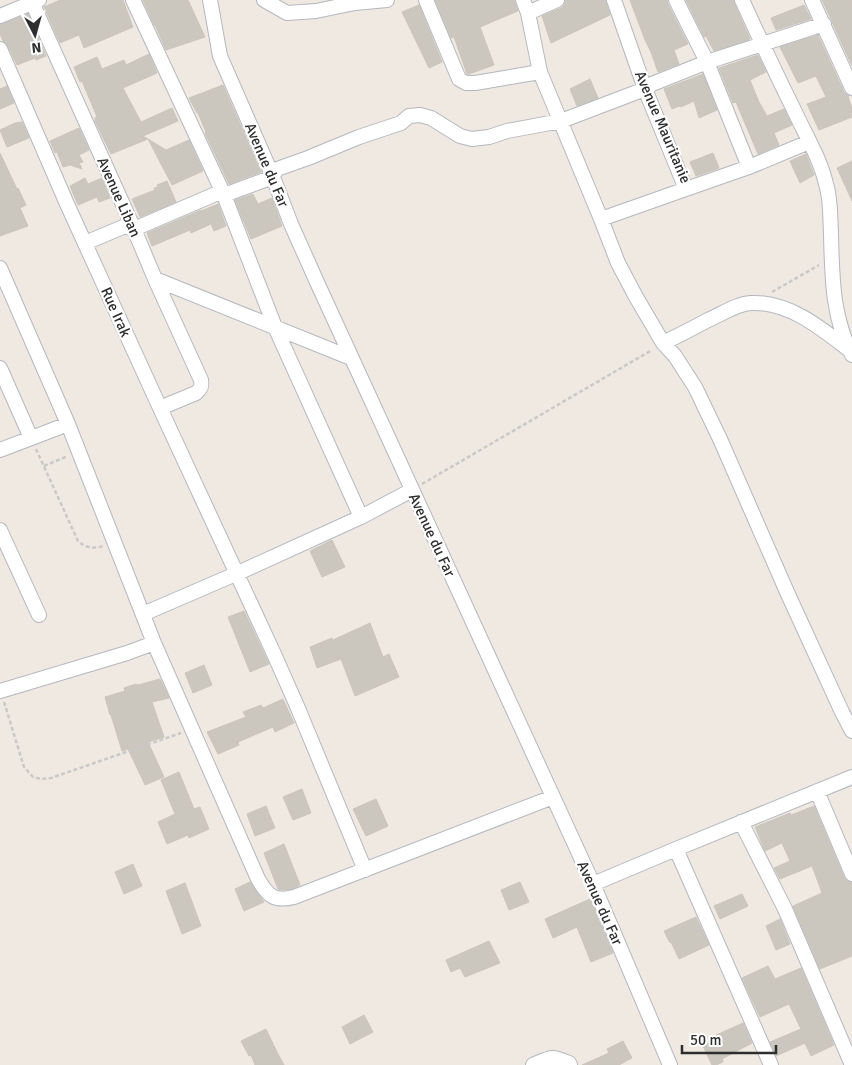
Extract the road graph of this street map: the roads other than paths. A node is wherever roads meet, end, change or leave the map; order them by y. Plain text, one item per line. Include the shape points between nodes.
1 (132, 0) edge
2 (210, 0) edge
3 (264, 0) edge
4 (387, 0) edge
5 (426, 0) edge
6 (557, 0) edge
7 (614, 0) edge
8 (676, 0) edge
9 (742, 0) edge
10 (812, 0) edge
11 (34, 1) edge
12 (352, 1) edge
13 (525, 6) edge
14 (0, 16) edge
15 (824, 24) junction
16 (762, 44) junction
17 (0, 49) edge
18 (707, 62) junction
19 (540, 72) junction
20 (852, 88) edge
21 (645, 89) junction
22 (561, 122) junction
23 (809, 142) junction
24 (749, 167) junction
25 (274, 177) junction
26 (686, 190) junction
27 (224, 195) junction
28 (602, 219) junction
29 (134, 229) junction
30 (85, 243) junction
31 (0, 268) edge
32 (155, 279) junction
33 (275, 327) junction
34 (663, 343) junction
35 (851, 353) edge
36 (352, 358) junction
37 (0, 368) edge
38 (160, 408) junction
39 (68, 424) junction
40 (31, 438) junction
41 (0, 450) edge
42 (412, 490) junction
43 (361, 517) junction
44 (0, 530) edge
45 (238, 573) junction
46 (143, 614) junction
47 (39, 615) dead end
48 (154, 643) junction
49 (2, 696) edge
50 (852, 730) edge
51 (852, 777) edge
52 (817, 791) junction
53 (553, 797) junction
54 (741, 822) junction
55 (676, 849) junction
56 (365, 870) junction
57 (852, 874) edge
58 (593, 884) junction
59 (852, 1064) edge
60 (533, 1065) edge
61 (570, 1065) edge
62 (670, 1065) edge
63 (771, 1065) edge

1 - 27 street
2 - 25 street, Avenue du Far via 220,56
3 - 12 street via 287,13 316,11
4 - 12 street
5 - 19 street via 459,79 475,83
6 - 13 street
7 - 21 street, Avenue Mauritanie
8 - 18 street
9 - 16 street
10 - 15 street
11 - 14 street
11 - 29 street, Avenue Liban
13 - 19 street
15 - 16 street
15 - 20 street
16 - 18 street
16 - 23 street
17 - 30 street, Rue Irak
18 - 21 street
18 - 24 street
19 - 22 street
21 - 22 street
21 - 26 street, Avenue Mauritanie
22 - 25 street via 472,139 460,136 431,118 409,116 401,123 278,170
22 - 28 street
23 - 24 street, Avenue Mauritanie
23 - 35 street via 829,196 833,293 838,319
24 - 26 street, Avenue Mauritanie
25 - 27 street
25 - 36 street, Avenue du Far
26 - 28 street
27 - 29 street via 218,194
27 - 33 street
28 - 34 street via 618,263
29 - 30 street via 123,227
29 - 32 street, Avenue Liban
30 - 38 street, Rue Irak
31 - 39 street
32 - 33 street
32 - 38 street, Avenue Liban via 202,385 196,393
33 - 36 street
33 - 43 street
34 - 35 street via 730,309 751,303 797,314
34 - 50 street via 695,387
36 - 42 street, Avenue du Far
37 - 40 street
38 - 45 street, Rue Irak
39 - 40 street
39 - 46 street
40 - 41 street
42 - 43 street
42 - 53 street, Avenue du Far
43 - 45 street
44 - 47 street
45 - 46 street
45 - 56 street, Rue Irak
46 - 48 street
48 - 49 street
48 - 56 street via 265,891 274,898 294,898
51 - 52 street
52 - 54 street
52 - 57 street
53 - 56 street
53 - 58 street, Avenue du Far
54 - 55 street
54 - 59 street via 785,909
55 - 58 street
55 - 63 street
58 - 62 street, Avenue du Far
60 - 61 street via 554,1057

